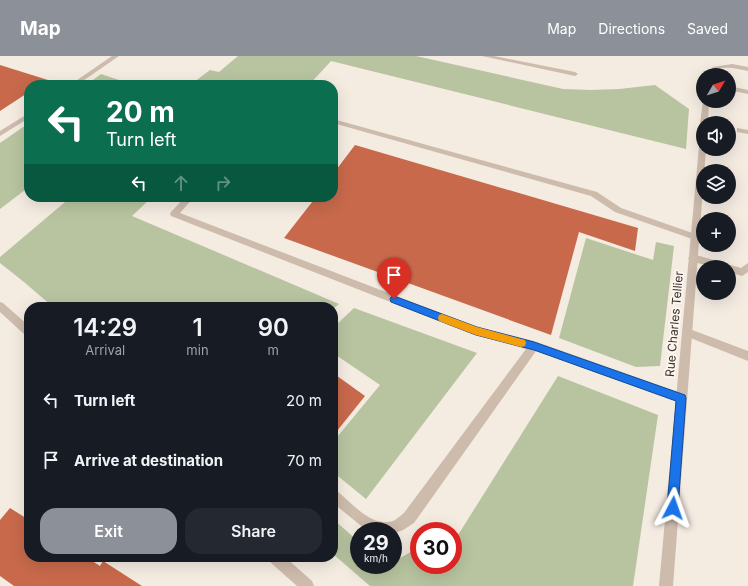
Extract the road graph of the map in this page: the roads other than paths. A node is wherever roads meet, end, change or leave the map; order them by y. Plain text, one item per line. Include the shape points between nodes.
1 (116, 56) edge
2 (485, 56) edge
3 (715, 68) edge
4 (748, 69) edge
5 (575, 74) dead end
6 (80, 80) edge
7 (736, 89) edge
8 (748, 92) edge
9 (24, 118) edge
10 (338, 122) edge
11 (740, 130) dead end
12 (748, 132) edge
13 (0, 134) edge
14 (701, 156) edge
15 (185, 202) edge
16 (695, 237) junction
17 (693, 258) junction
18 (700, 260) edge
19 (748, 267) edge
20 (736, 270) edge
21 (0, 306) edge
22 (24, 328) edge
23 (687, 332) junction
24 (534, 346) junction
25 (748, 356) edge
26 (681, 398) junction
27 (338, 499) edge
28 (281, 562) edge
29 (307, 586) edge
30 (666, 586) edge

1 - 6 street
2 - 5 street
3 - 4 street via 726,66
7 - 8 street
9 - 13 street
10 - 16 street via 594,194 618,210
11 - 12 street
14 - 16 street, Rue Charles Tellier
15 - 24 street via 174,214 476,331
16 - 17 street, Rue Charles Tellier
17 - 18 street
17 - 23 street, Rue Charles Tellier
19 - 20 street via 742,272
21 - 22 street
23 - 25 street
23 - 26 street, Rue Charles Tellier
24 - 26 street
24 - 27 street via 402,525 393,530 379,530
26 - 30 street, Rue Charles Tellier
28 - 29 street

